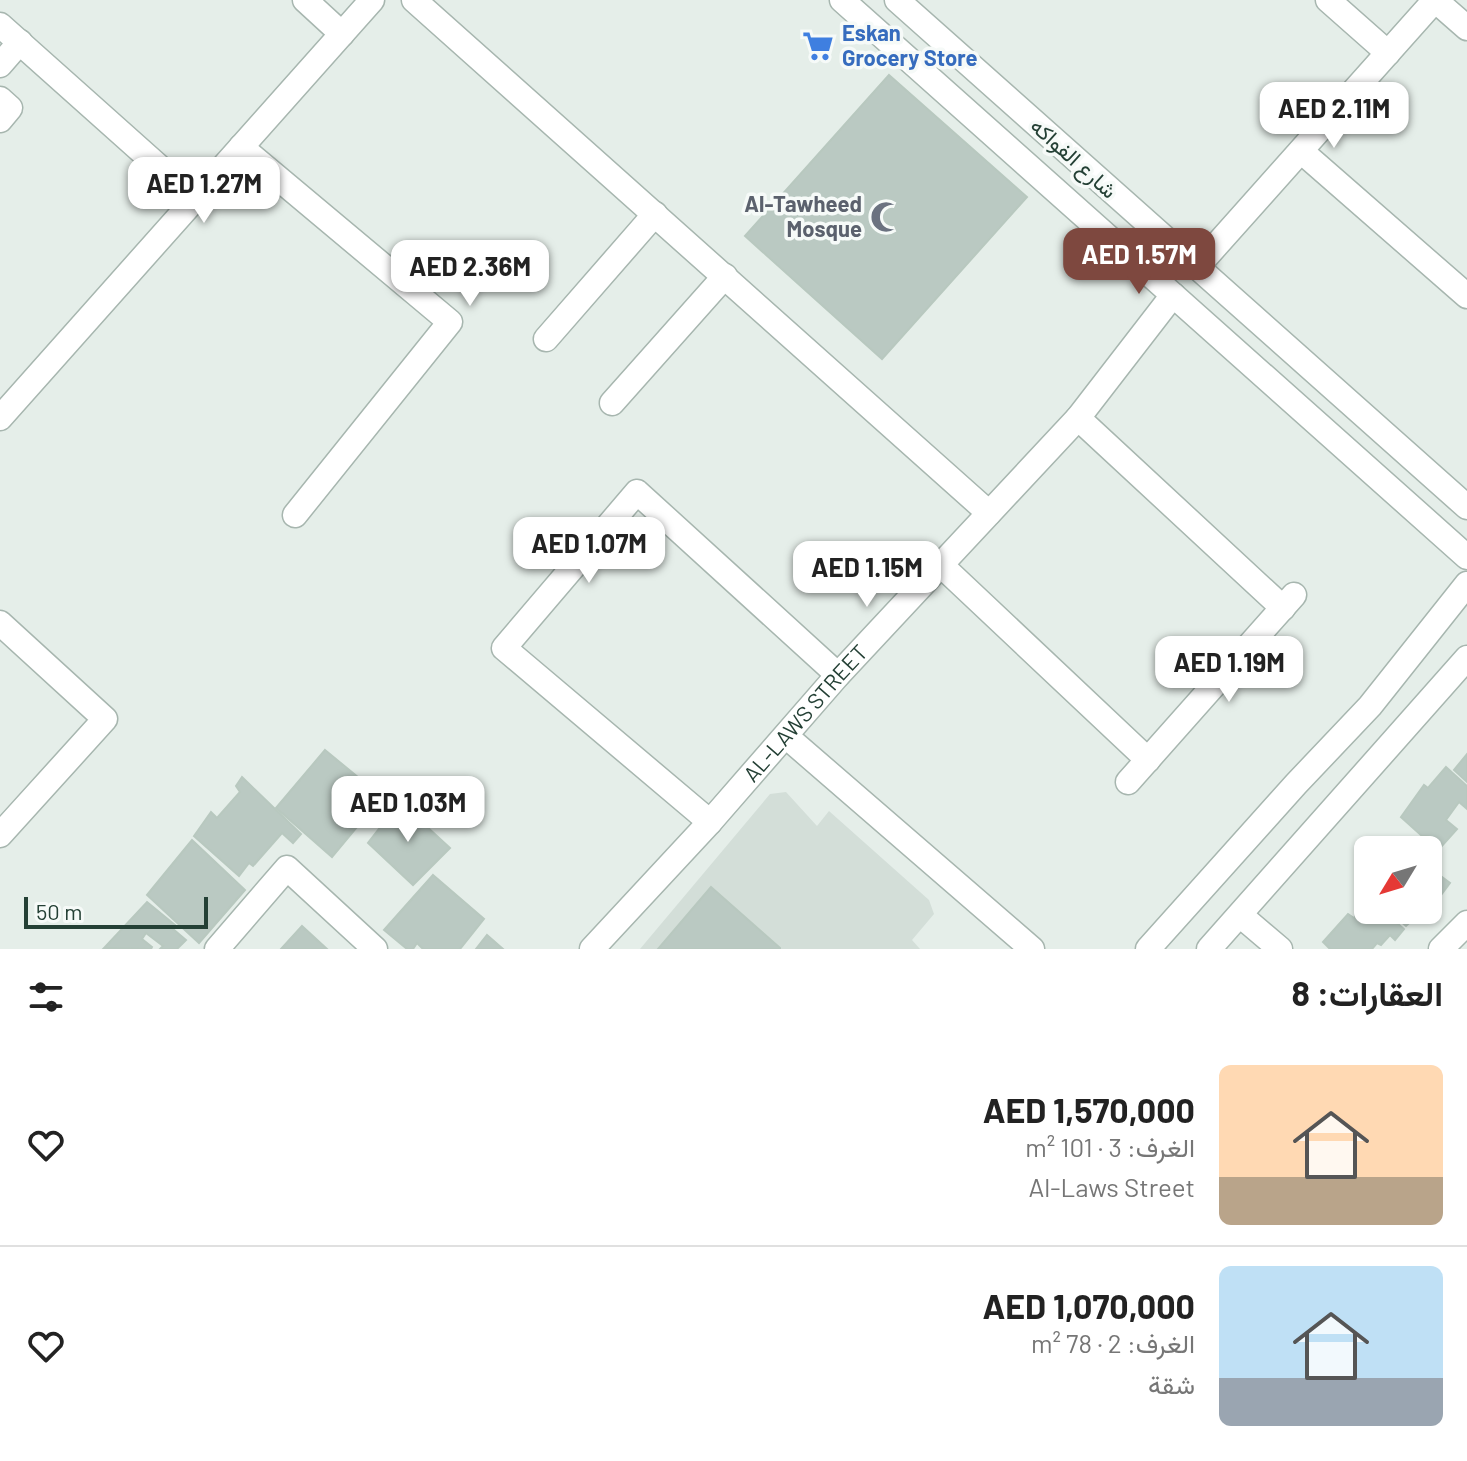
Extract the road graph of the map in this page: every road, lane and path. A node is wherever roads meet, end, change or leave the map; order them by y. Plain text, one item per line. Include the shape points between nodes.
1 (305, 0) edge
2 (372, 0) edge
3 (414, 0) edge
4 (842, 0) edge
5 (897, 0) edge
6 (1328, 0) edge
7 (1435, 0) edge
8 (0, 25) edge
9 (1467, 28) edge
10 (342, 34) junction
11 (20, 42) junction
12 (1388, 53) junction
13 (0, 65) edge
14 (0, 99) edge
15 (0, 120) edge
16 (241, 147) junction
17 (1301, 151) junction
18 (195, 199) junction
19 (655, 214) junction
20 (1197, 267) junction
21 (725, 276) junction
22 (1173, 295) junction
23 (1467, 296) edge
24 (546, 339) dead end
25 (612, 403) dead end
26 (0, 418) edge
27 (1078, 418) junction
28 (1467, 507) edge
29 (989, 513) junction
30 (295, 515) dead end
31 (1467, 557) edge
32 (941, 565) junction
33 (1467, 584) edge
34 (0, 623) edge
35 (1467, 658) edge
36 (838, 675) junction
37 (787, 737) junction
38 (1148, 760) junction
39 (1128, 782) dead end
40 (710, 822) junction
41 (0, 835) edge
42 (1240, 915) junction
43 (1467, 923) edge
44 (217, 949) edge
45 (375, 949) edge
46 (592, 949) edge
47 (1032, 949) edge
48 (1148, 949) edge
49 (1209, 949) edge
50 (1280, 949) edge
51 (1441, 949) edge

1 - 10 street
2 - 10 street
3 - 19 street
4 - 22 street
5 - 20 street, شارع الفواكه
6 - 12 street
7 - 9 street
7 - 12 street
8 - 11 street
10 - 16 street
11 - 13 street
11 - 18 street
12 - 17 street
14 - 15 street via 10,108
16 - 18 street
16 - 30 street via 450,322
17 - 20 street
17 - 23 street
18 - 26 street
19 - 21 street
19 - 24 street
20 - 28 street, شارع الفواكه
21 - 25 street
21 - 29 street
22 - 27 street, AL-LAWS STREET
22 - 31 street
27 - 29 street, AL-LAWS STREET
27 - 38 street via 1289,601
29 - 32 street, AL-LAWS STREET
32 - 36 street, AL-LAWS STREET
32 - 38 street
33 - 48 street via 1370,706
34 - 41 street via 105,719
35 - 42 street
36 - 37 street, AL-LAWS STREET
36 - 40 street via 637,492 504,648
37 - 40 street, AL-LAWS STREET
37 - 47 street
38 - 39 street
40 - 46 street, AL-LAWS STREET
42 - 49 street
42 - 50 street
43 - 51 street
44 - 45 street via 287,868

